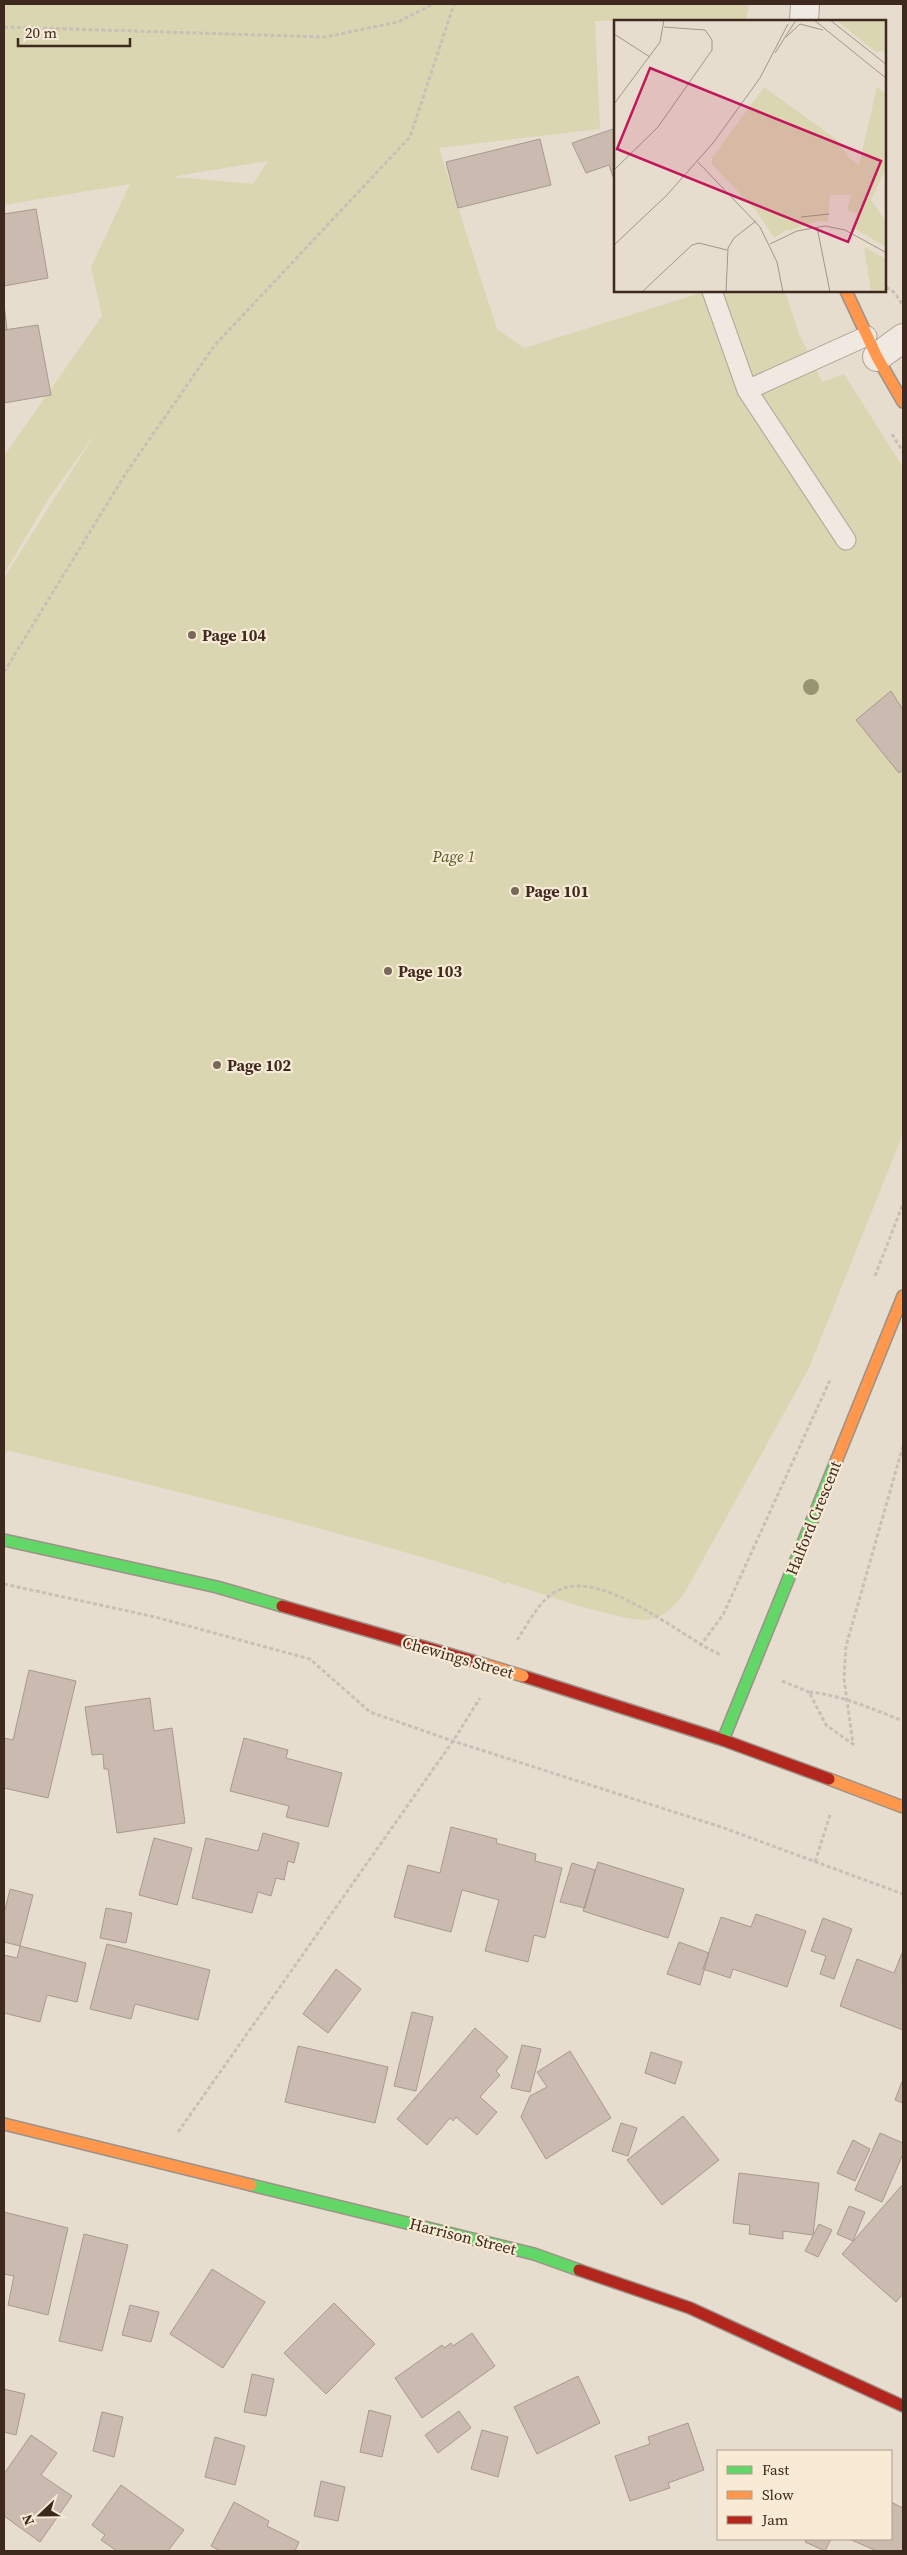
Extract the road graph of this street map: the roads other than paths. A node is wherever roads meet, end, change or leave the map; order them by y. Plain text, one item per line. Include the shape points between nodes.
1 (805, 4) edge
2 (804, 20) edge
3 (712, 292) edge
4 (846, 292) edge
5 (903, 338) edge
6 (872, 347) junction
7 (747, 390) junction
8 (903, 402) edge
9 (846, 540) dead end
10 (903, 1296) edge
11 (4, 1540) edge
12 (723, 1740) junction
13 (903, 1807) edge
14 (4, 2124) edge
15 (903, 2406) edge

1 - 2 street
3 - 7 lane
4 - 6 street
5 - 6 street
6 - 7 lane
6 - 8 street
7 - 9 lane
10 - 12 street, Halford Crescent
11 - 12 street, Chewings Street, bridge via 217,1587 523,1676
12 - 13 street, Chewings Street
14 - 15 street, Harrison Street via 534,2254 690,2308

